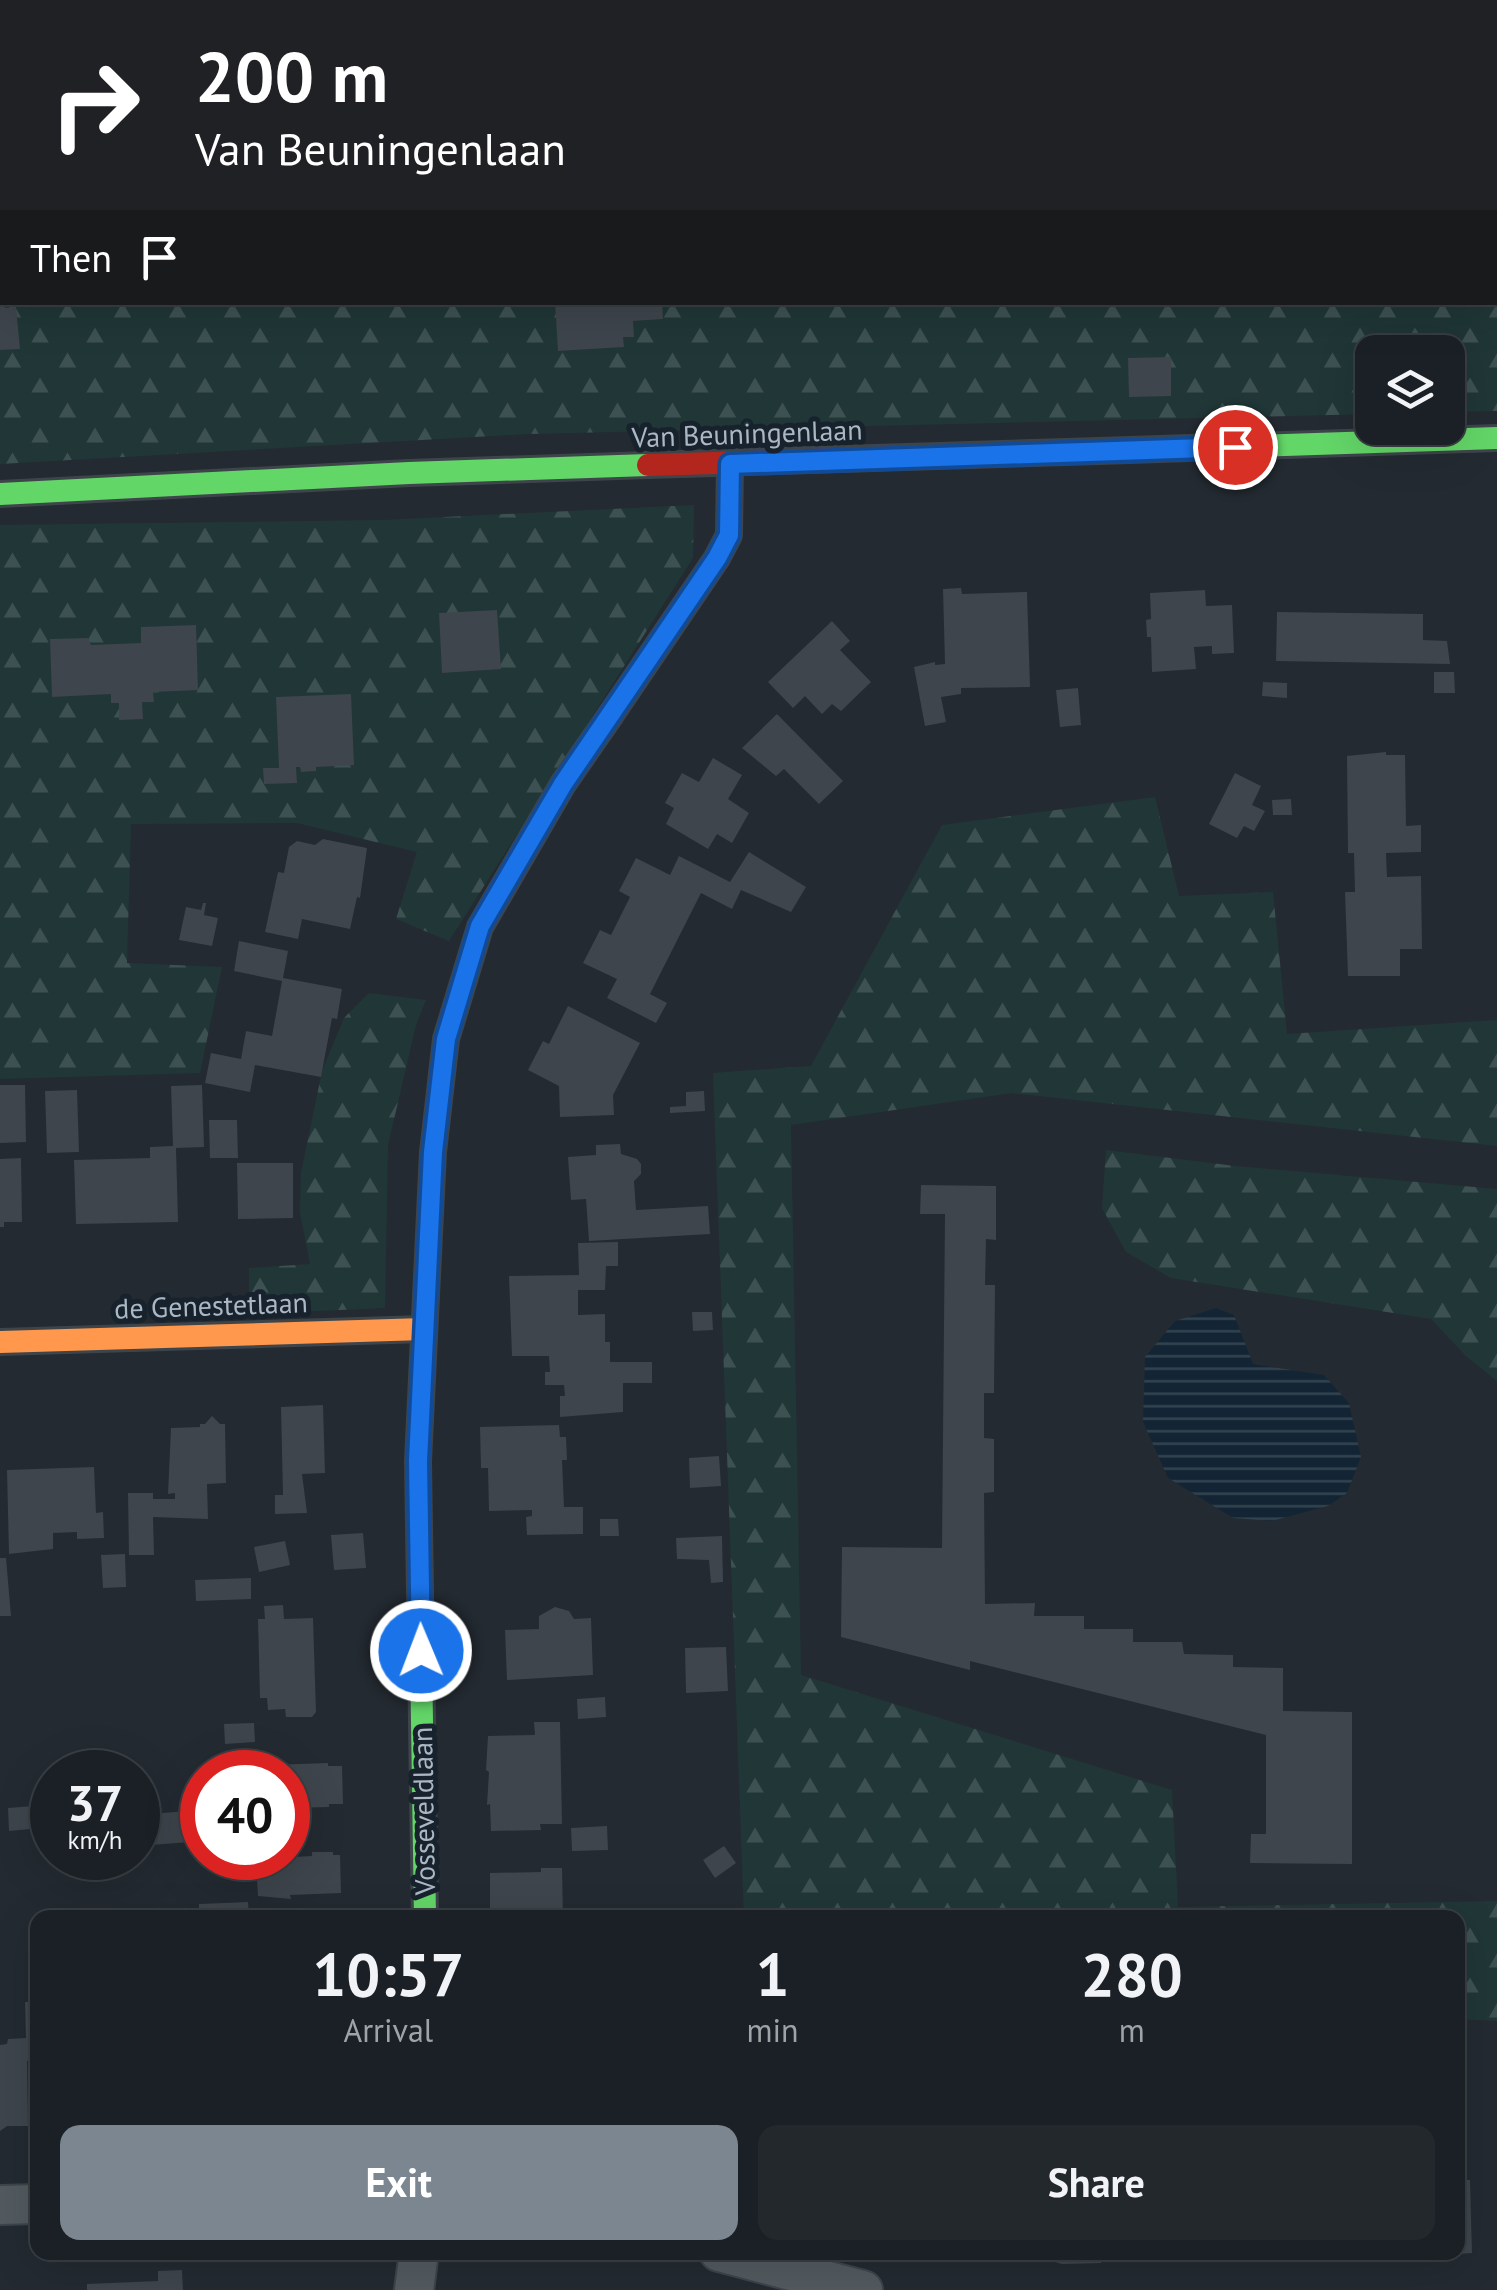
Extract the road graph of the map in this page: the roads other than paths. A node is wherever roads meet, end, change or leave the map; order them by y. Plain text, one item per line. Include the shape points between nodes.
1 (1497, 438) edge
2 (730, 464) junction
3 (0, 494) edge
4 (424, 1328) junction
5 (0, 1342) edge
6 (425, 1910) edge
7 (30, 2204) edge
8 (0, 2206) edge
9 (418, 2260) edge
10 (749, 2260) edge
11 (414, 2290) edge
12 (863, 2290) edge

1 - 2 street, Van Beuningenlaan
2 - 3 street, Van Beuningenlaan
2 - 4 street, Vosseveldlaan via 729,535 717,558 563,784 480,926 446,1039
4 - 5 street, de Genestetlaan
4 - 6 street, Vosseveldlaan via 418,1461
7 - 8 street
9 - 11 street
10 - 12 street

